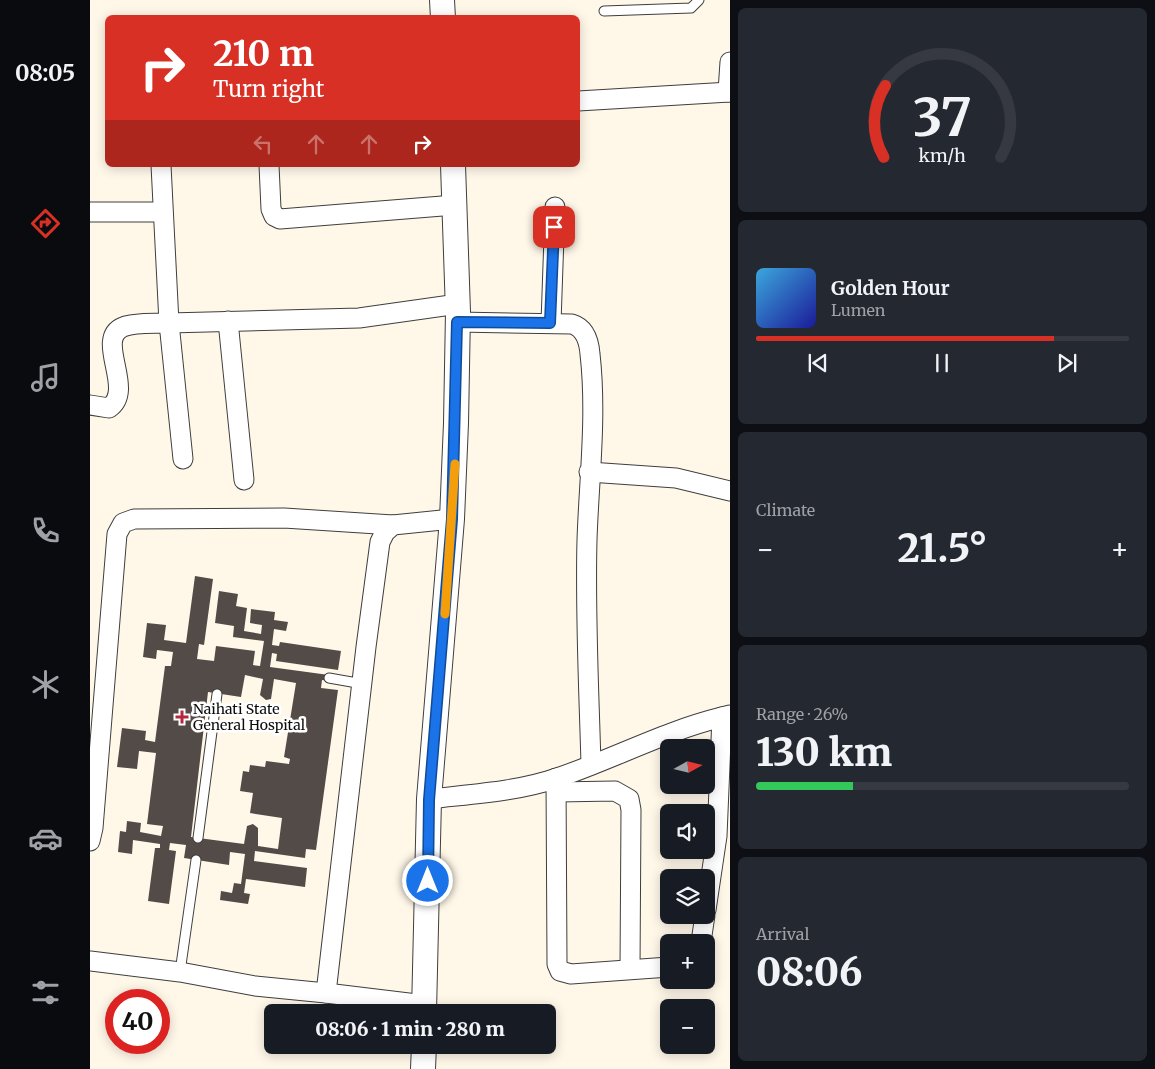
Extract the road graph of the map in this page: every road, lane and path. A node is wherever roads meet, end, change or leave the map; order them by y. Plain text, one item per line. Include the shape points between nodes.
1 (442, 0) edge
2 (699, 0) edge
3 (604, 10) dead end
4 (443, 15) edge
5 (730, 62) edge
6 (729, 92) edge
7 (580, 101) edge
8 (161, 167) edge
9 (268, 167) edge
10 (452, 167) edge
11 (455, 205) junction
12 (555, 207) dead end
13 (90, 212) edge
14 (162, 212) junction
15 (458, 313) junction
16 (228, 321) junction
17 (169, 323) junction
18 (550, 323) junction
19 (90, 405) edge
20 (183, 459) dead end
21 (589, 472) junction
22 (244, 480) dead end
23 (730, 490) edge
24 (452, 519) junction
25 (393, 525) junction
26 (329, 678) dead end
27 (363, 684) junction
28 (217, 694) dead end
29 (727, 717) edge
30 (591, 765) junction
31 (557, 785) junction
32 (429, 800) junction
33 (198, 838) dead end
34 (90, 841) edge
35 (196, 860) dead end
36 (712, 869) edge
37 (90, 960) edge
38 (660, 967) edge
39 (630, 969) junction
40 (180, 972) junction
41 (326, 994) junction
42 (392, 1004) edge
43 (425, 1004) edge
44 (424, 1054) edge
45 (423, 1069) edge

1 - 4 street
2 - 3 lane via 691,8
5 - 6 street
6 - 7 street
8 - 14 street
9 - 11 street via 272,209 274,216 280,219
10 - 11 street
11 - 15 street
12 - 18 street
13 - 14 street
14 - 17 street
15 - 16 street
15 - 18 street
15 - 24 street
16 - 17 street
16 - 22 street
17 - 19 street via 118,329 112,348 118,396 109,408
17 - 20 street
18 - 21 street via 578,325 587,338 593,417
21 - 23 street via 676,478
21 - 30 street via 586,593
24 - 25 street
24 - 32 street
25 - 27 street via 380,542
25 - 34 street via 284,518 134,519 123,523 118,534
26 - 27 lane
27 - 41 street
28 - 33 lane
29 - 30 street via 670,732
29 - 36 street
30 - 31 street
31 - 32 street
31 - 39 street via 614,791 629,800
31 - 39 street via 557,964 560,971 571,974
32 - 43 street
35 - 40 lane
37 - 40 street
38 - 39 street
40 - 41 street via 255,986
41 - 42 street
44 - 45 street

